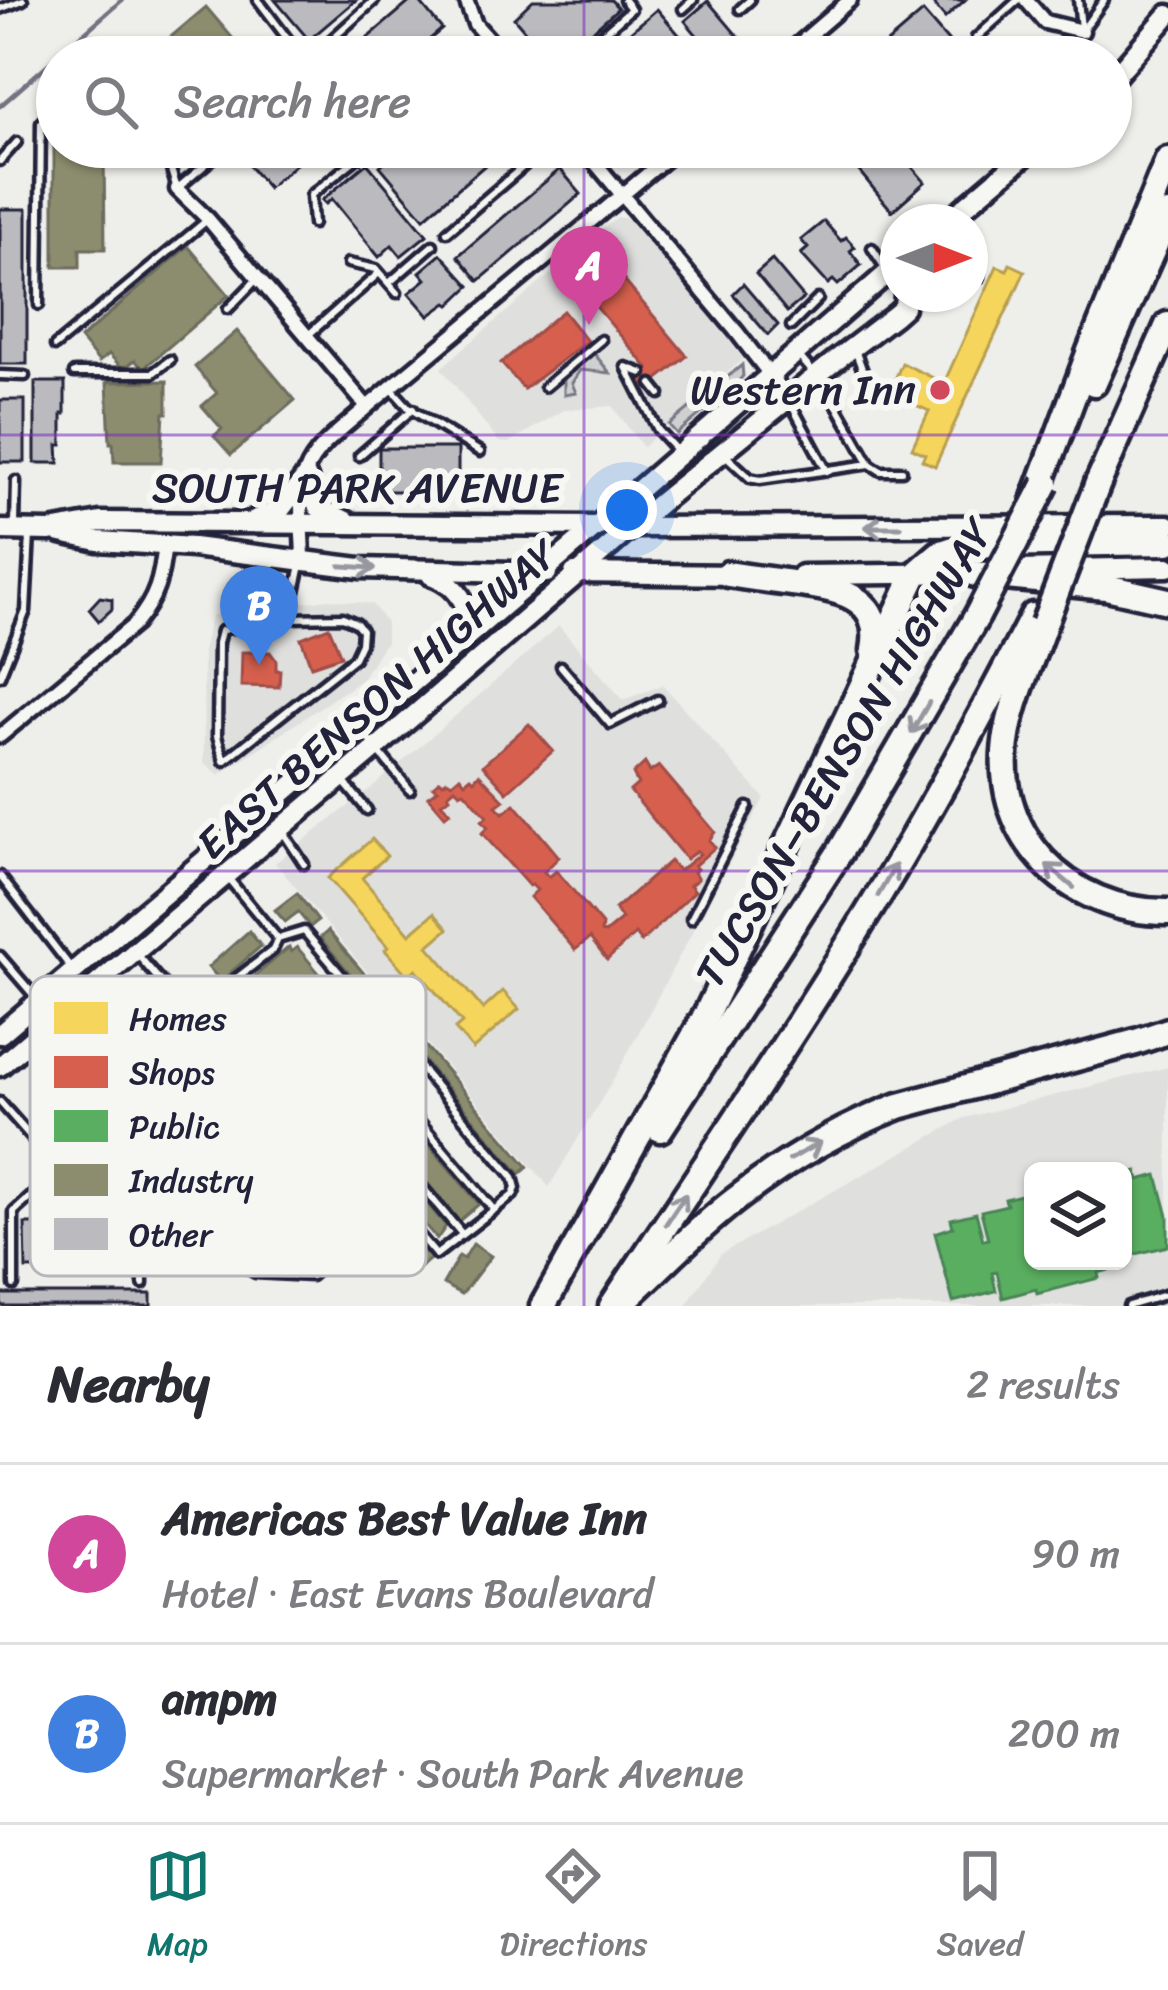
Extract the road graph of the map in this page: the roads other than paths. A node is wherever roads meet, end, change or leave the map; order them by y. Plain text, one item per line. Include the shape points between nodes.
1 (22, 0) edge
2 (257, 0) edge
3 (375, 0) edge
4 (466, 0) edge
5 (624, 0) edge
6 (694, 0) edge
7 (750, 0) edge
8 (850, 0) edge
9 (1022, 0) edge
10 (1078, 0) edge
11 (1104, 0) edge
12 (0, 9) edge
13 (683, 9) dead end
14 (740, 9) dead end
15 (1168, 14) edge
16 (1082, 32) junction
17 (285, 36) edge
18 (333, 36) edge
19 (486, 36) edge
20 (600, 36) edge
21 (808, 36) edge
22 (978, 36) edge
23 (1132, 56) edge
24 (17, 142) dead end
25 (1168, 160) edge
26 (0, 161) edge
27 (40, 168) edge
28 (170, 168) edge
29 (202, 168) edge
30 (345, 168) edge
31 (522, 168) edge
32 (600, 168) edge
33 (655, 168) edge
34 (1010, 168) edge
35 (177, 189) junction
36 (624, 195) junction
37 (968, 204) edge
38 (1168, 214) edge
39 (208, 219) junction
40 (313, 224) dead end
41 (447, 232) dead end
42 (434, 245) dead end
43 (872, 248) dead end
44 (880, 257) edge
45 (348, 263) dead end
46 (378, 271) junction
47 (258, 277) junction
48 (389, 284) junction
49 (880, 286) edge
50 (397, 292) dead end
51 (818, 299) dead end
52 (39, 305) dead end
53 (228, 309) dead end
54 (898, 312) edge
55 (1168, 325) edge
56 (790, 326) dead end
57 (308, 336) junction
58 (601, 340) dead end
59 (55, 346) dead end
60 (854, 346) junction
61 (795, 352) junction
62 (170, 360) dead end
63 (74, 374) dead end
64 (642, 374) dead end
65 (769, 374) junction
66 (0, 375) edge
67 (25, 376) dead end
68 (816, 376) junction
69 (867, 382) dead end
70 (652, 384) dead end
71 (545, 387) dead end
72 (390, 388) junction
73 (660, 394) dead end
74 (788, 398) junction
75 (367, 407) junction
76 (413, 410) junction
77 (480, 452) dead end
78 (722, 452) junction
79 (680, 453) junction
80 (358, 456) dead end
81 (870, 464) junction
82 (827, 471) junction
83 (902, 471) dead end
84 (306, 477) junction
85 (16, 481) dead end
86 (1043, 482) junction
87 (238, 524) junction
88 (303, 525) junction
89 (356, 525) junction
90 (1168, 525) edge
91 (597, 526) junction
92 (632, 527) junction
93 (24, 531) edge
94 (1168, 542) edge
95 (165, 544) junction
96 (303, 561) junction
97 (1168, 567) edge
98 (414, 570) junction
99 (541, 573) junction
100 (580, 573) junction
101 (728, 574) junction
102 (916, 574) junction
103 (975, 574) junction
104 (1168, 601) edge
105 (289, 618) junction
106 (1038, 620) junction
107 (451, 650) junction
108 (561, 666) dead end
109 (2, 670) edge
110 (866, 676) junction
111 (658, 700) dead end
112 (358, 728) junction
113 (0, 736) edge
114 (375, 748) junction
115 (340, 778) junction
116 (410, 790) dead end
117 (748, 807) dead end
118 (367, 810) dead end
119 (280, 829) junction
120 (304, 864) dead end
121 (226, 875) junction
122 (0, 876) edge
123 (159, 898) junction
124 (1168, 912) edge
125 (175, 918) junction
126 (691, 919) dead end
127 (278, 939) junction
128 (135, 952) junction
129 (0, 956) edge
130 (74, 971) junction
131 (68, 976) edge
132 (107, 976) edge
133 (156, 976) edge
134 (239, 976) edge
135 (342, 976) edge
136 (30, 992) edge
137 (30, 1007) edge
138 (2, 1029) edge
139 (1168, 1031) edge
140 (30, 1042) edge
141 (0, 1066) edge
142 (426, 1075) edge
143 (0, 1102) edge
144 (426, 1129) edge
145 (30, 1136) edge
146 (426, 1191) edge
147 (30, 1197) edge
148 (494, 1210) junction
149 (462, 1234) junction
150 (426, 1243) edge
151 (143, 1276) edge
152 (143, 1284) dead end
153 (14, 1285) dead end
154 (1168, 1294) edge
155 (543, 1306) edge
156 (615, 1306) edge
157 (1128, 1306) edge

1 - 12 lane
2 - 17 lane
3 - 18 lane
4 - 19 street
5 - 20 lane via 631,9
6 - 13 lane
7 - 14 lane
8 - 21 street
9 - 16 street via 1045,22
9 - 22 lane
10 - 16 lane
11 - 16 lane
15 - 23 main road
24 - 26 lane
25 - 86 highway
27 - 52 lane
28 - 35 lane
29 - 35 lane
30 - 40 lane via 311,195
31 - 41 lane
32 - 36 street
33 - 36 street
34 - 37 main road
35 - 39 street
36 - 65 street
36 - 72 street
38 - 86 highway, TUCSON–BENSON HIGHWAY
39 - 47 street
39 - 59 lane
42 - 48 lane
43 - 44 lane
45 - 46 lane
46 - 48 lane
46 - 57 lane
47 - 53 lane
47 - 57 street
48 - 50 lane
49 - 61 main road, EAST BENSON HIGHWAY
51 - 56 lane
54 - 60 main road, EAST BENSON HIGHWAY
55 - 106 highway, TUCSON–BENSON HIGHWAY, bridge
57 - 75 street
58 - 71 lane
60 - 68 main road, EAST BENSON HIGHWAY
60 - 69 lane
61 - 65 main road, EAST BENSON HIGHWAY
61 - 68 lane
62 - 63 lane via 153,373
64 - 79 lane via 626,367 658,430
65 - 74 street
65 - 79 main road, EAST BENSON HIGHWAY
66 - 67 lane
68 - 74 main road, EAST BENSON HIGHWAY
68 - 81 lane
70 - 73 lane
72 - 75 street
72 - 76 lane
74 - 78 main road, EAST BENSON HIGHWAY
74 - 82 lane
75 - 84 street via 321,449
76 - 77 lane
76 - 80 lane
78 - 82 lane via 760,480
78 - 92 main road, EAST BENSON HIGHWAY
79 - 91 main road, EAST BENSON HIGHWAY
81 - 82 lane
81 - 83 lane
84 - 87 main road via 281,509
84 - 88 street
84 - 89 main road via 318,507
85 - 93 lane
86 -> 155 highway, TUCSON–BENSON HIGHWAY, bridge via 977,616 841,850
87 - 88 main road, SOUTH PARK AVENUE
87 - 93 main road, SOUTH PARK AVENUE via 100,522
88 - 89 main road, SOUTH PARK AVENUE
88 - 96 street
89 - 91 main road, SOUTH PARK AVENUE
90 -> 92 main road, SOUTH PARK AVENUE
91 - 92 main road, SOUTH PARK AVENUE
91 - 99 main road, EAST BENSON HIGHWAY
92 - 100 main road, EAST BENSON HIGHWAY
93 - 95 main road, SOUTH PARK AVENUE
93 - 109 lane via 26,611
94 - 102 highway via 954,549
95 - 96 main road, SOUTH PARK AVENUE
95 - 113 street via 153,603 135,624
96 -> 98 main road, SOUTH PARK AVENUE
96 - 105 lane
97 - 103 main road, SOUTH PARK AVENUE
98 - 99 main road, SOUTH PARK AVENUE
98 - 107 main road via 448,582 464,602 467,625
99 - 100 main road, SOUTH PARK AVENUE
99 - 107 main road, EAST BENSON HIGHWAY
100 - 101 main road, SOUTH PARK AVENUE
100 - 114 main road, EAST BENSON HIGHWAY
101 - 102 main road, SOUTH PARK AVENUE
101 - 110 highway via 834,590 862,603 876,633
102 - 103 main road, SOUTH PARK AVENUE
102 - 110 highway
103 - 104 highway
105 - 105 lane via 343,617 362,630 361,643 354,658 224,761 217,736 221,631
124 -> 106 highway via 1124,909 1077,890 1040,858 1019,822 1005,756
156 -> 106 highway, TUCSON–BENSON HIGHWAY via 868,913
107 - 112 main road, EAST BENSON HIGHWAY
108 - 111 lane via 610,724
110 - 155 highway via 707,1013
112 - 114 lane
112 - 123 main road, EAST BENSON HIGHWAY
114 - 115 main road, EAST BENSON HIGHWAY
114 - 116 lane
115 - 118 lane
115 - 119 main road, EAST BENSON HIGHWAY
117 - 126 lane
119 - 120 lane
119 - 121 main road, EAST BENSON HIGHWAY
121 - 125 main road, EAST BENSON HIGHWAY
121 - 127 lane
122 - 130 lane
123 - 125 main road
123 - 130 main road, EAST BENSON HIGHWAY
125 - 128 main road, EAST BENSON HIGHWAY
127 - 134 lane
127 - 135 lane via 304,931
128 - 132 main road, EAST BENSON HIGHWAY
128 - 133 lane
129 - 136 lane
130 - 131 main road, EAST BENSON HIGHWAY
137 - 138 main road, EAST BENSON HIGHWAY
156 -> 139 highway via 730,1203 864,1120
140 - 141 main road, EAST BENSON HIGHWAY
142 - 148 lane via 513,1177 513,1195
143 - 145 lane
144 - 148 lane
146 - 149 lane
147 - 153 lane via 14,1212
148 - 149 lane
149 - 150 lane via 436,1255
151 - 152 lane
154 - 157 lane

